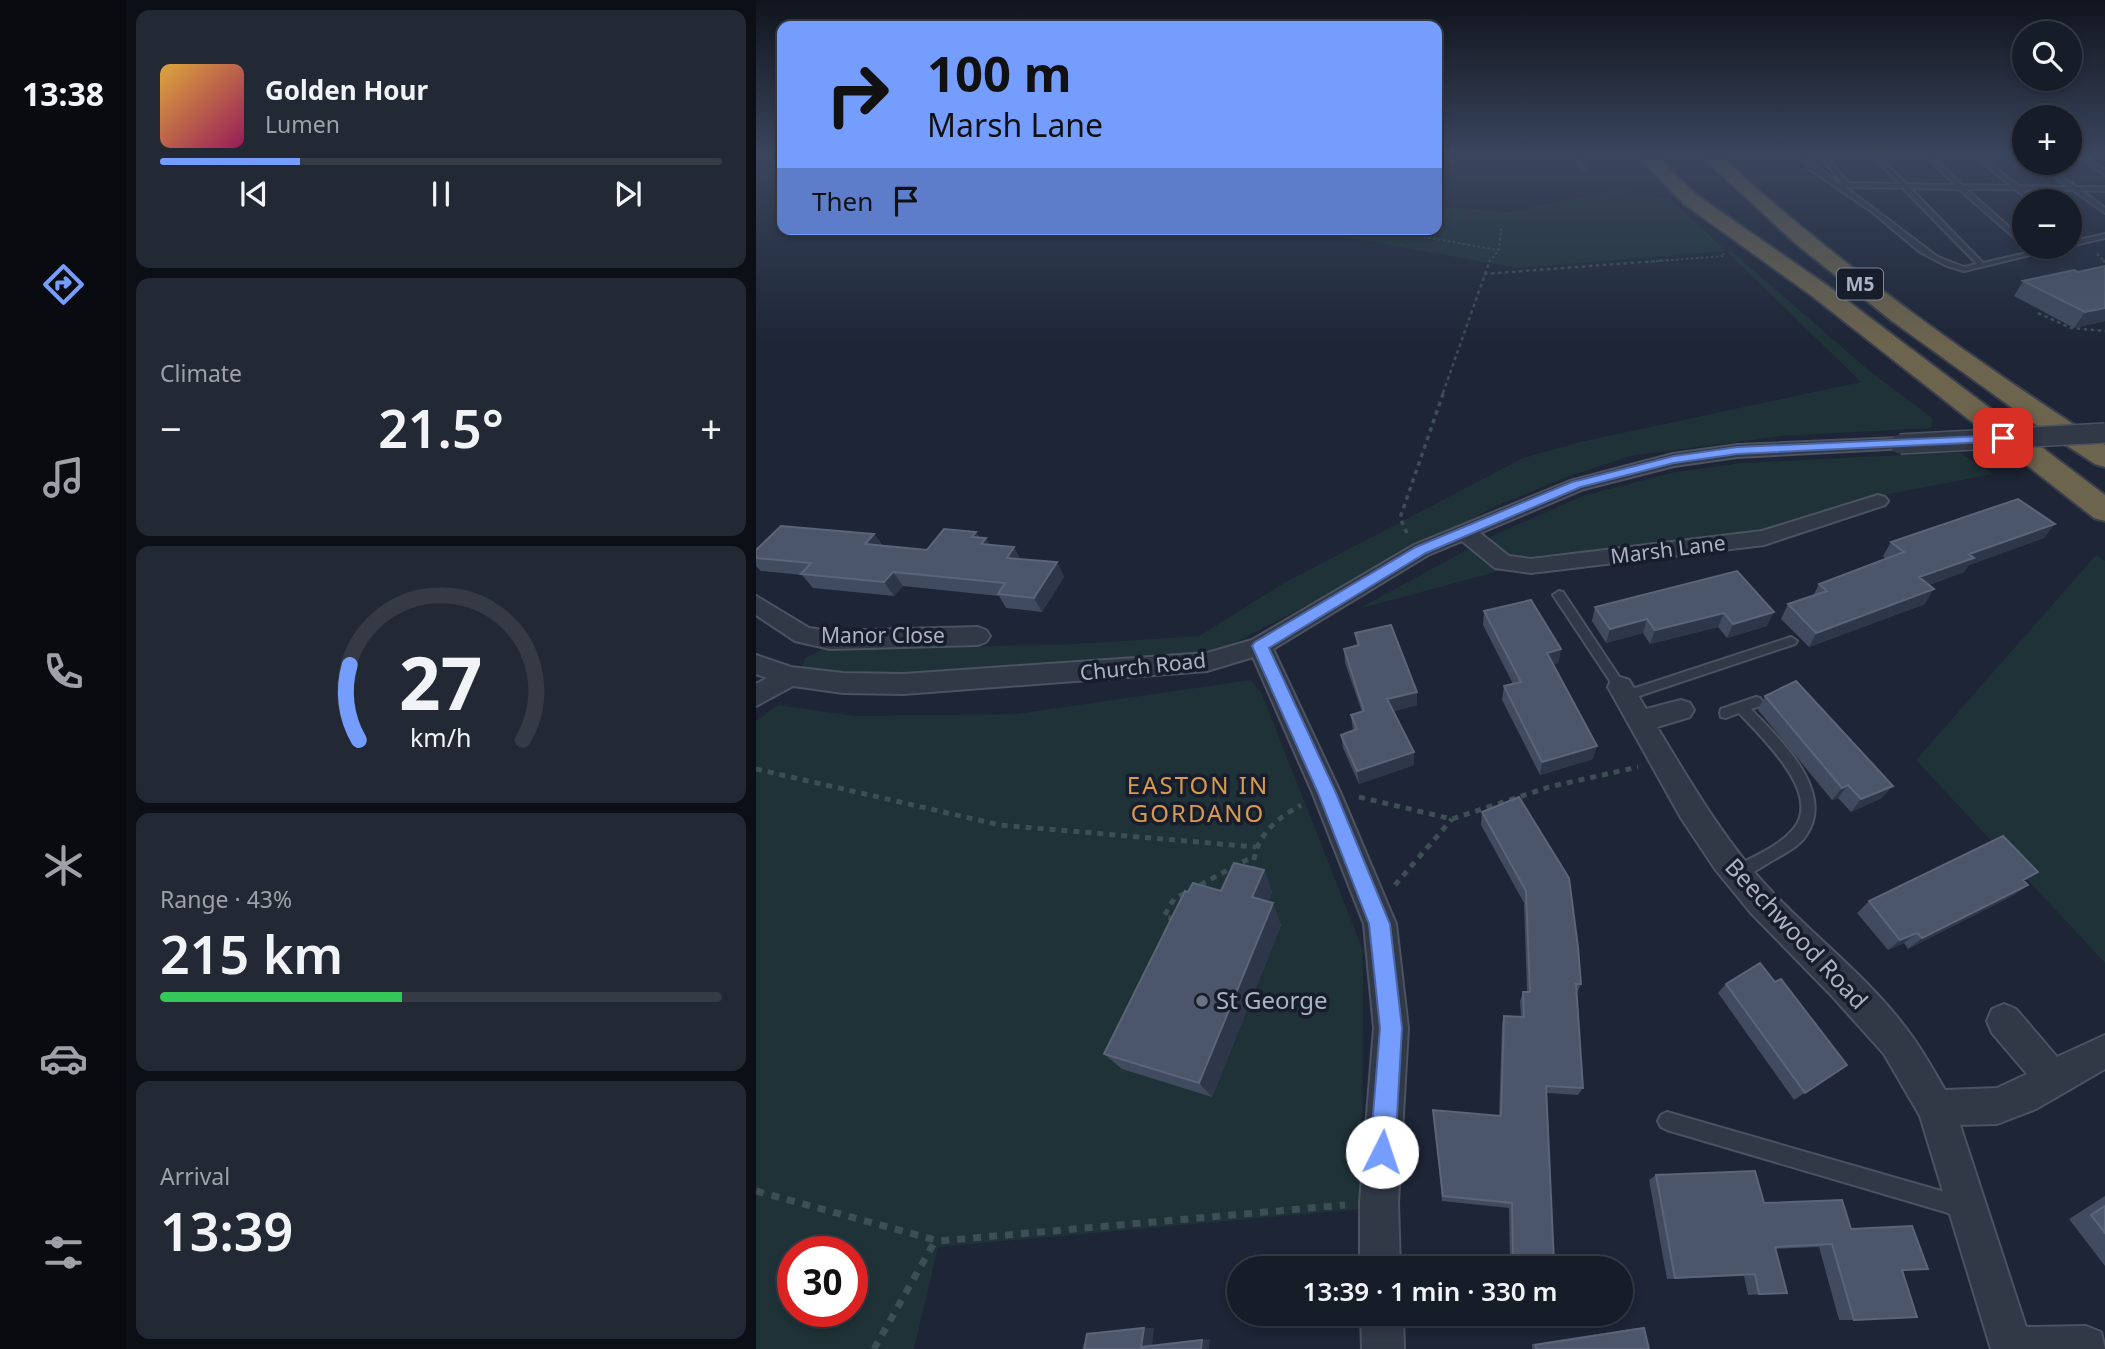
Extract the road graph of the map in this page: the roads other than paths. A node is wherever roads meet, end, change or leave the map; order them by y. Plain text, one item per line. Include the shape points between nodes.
1 (1718, 219) edge
2 (1743, 219) edge
3 (1776, 219) edge
4 (1806, 219) edge
5 (1885, 219) edge
6 (1937, 219) edge
7 (1996, 219) edge
8 (2012, 233) edge
9 (2105, 236) edge
10 (2083, 242) edge
11 (2012, 258) edge
12 (1982, 265) junction
13 (1821, 292) junction
14 (2020, 402) junction
15 (2105, 433) edge
16 (2105, 458) edge
17 (1878, 501) dead end
18 (2105, 511) edge
19 (1464, 531) junction
20 (1559, 595) dead end
21 (756, 604) edge
22 (968, 630) dead end
23 (1791, 641) dead end
24 (1260, 646) junction
25 (756, 664) edge
26 (790, 676) junction
27 (756, 696) edge
28 (1628, 701) junction
29 (1681, 710) dead end
30 (1727, 713) dead end
31 (1737, 873) junction
32 (2004, 1021) dead end
33 (2103, 1051) dead end
34 (2053, 1079) junction
35 (1936, 1108) junction
36 (1667, 1121) dead end
37 (1966, 1208) junction
38 (1380, 1256) edge
39 (1383, 1326) edge
40 (2086, 1347) edge
41 (1384, 1349) edge
42 (2012, 1349) edge

1 - 13 highway, M5
2 - 13 highway, M5
3 - 14 highway, M5
4 - 14 highway, M5
5 - 12 lane via 1950,267
6 - 12 lane
7 - 8 lane
9 - 10 lane
11 - 12 lane
13 - 18 highway, M5
14 - 16 highway, M5
15 - 19 street, bridge via 1812,445 1674,460 1577,485
17 - 19 street, Marsh Lane via 1764,538 1531,566 1503,563
19 - 24 street via 1421,550
20 - 28 lane
21 - 22 street, Manor Close via 803,635 830,640
23 - 28 lane
24 - 26 street, Church Road via 1207,662 1060,675 904,684
24 - 38 street via 1380,924 1391,1028
25 - 26 street, Church Road
26 - 27 street
28 - 29 street
28 - 31 street, Beechwood Road via 1691,809
30 - 31 lane via 1749,705 1804,785 1809,800 1802,830
31 - 35 street, Beechwood Road via 1896,1042
32 - 34 street
33 - 34 street
34 - 35 street via 1997,1106
35 - 37 street, Beechwood Road
36 - 37 lane
37 - 42 street, Beechwood Road
39 - 41 street
40 - 42 street, Beechwood Road

